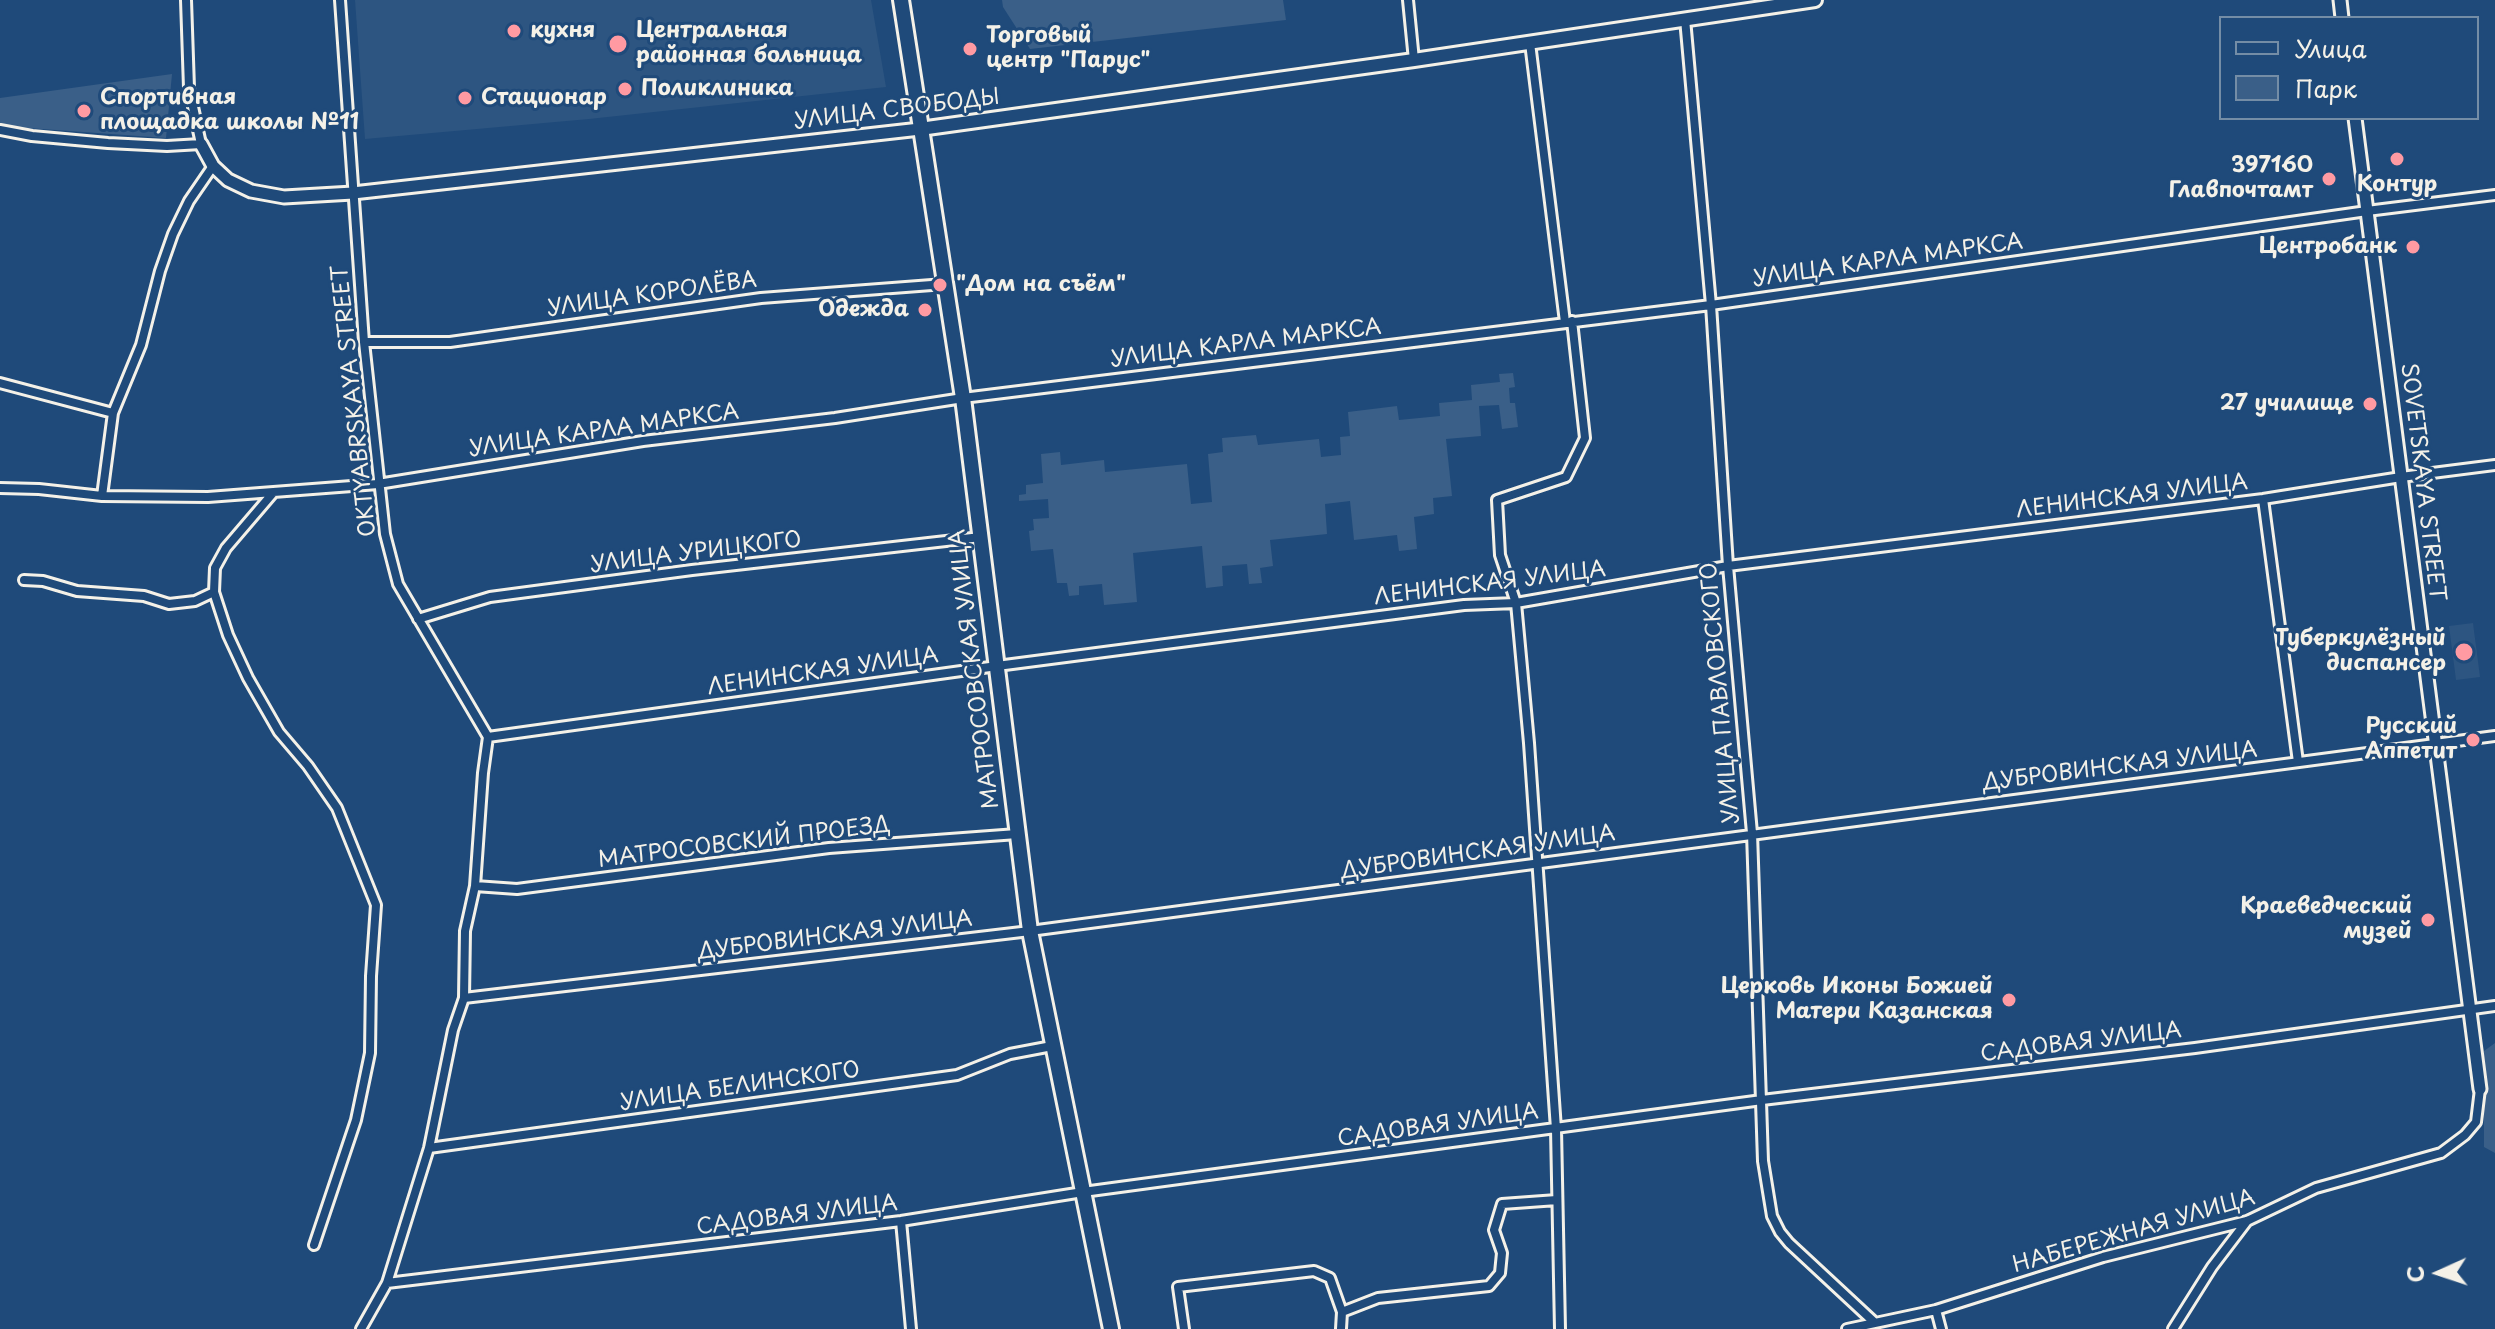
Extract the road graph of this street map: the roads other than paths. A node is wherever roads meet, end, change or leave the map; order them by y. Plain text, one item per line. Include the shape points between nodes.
1 (186, 0) edge
2 (340, 0) edge
3 (901, 0) edge
4 (1408, 0) edge
5 (1815, 0) edge
6 (1685, 19) junction
7 (1530, 43) junction
8 (1414, 60) junction
9 (2355, 120) edge
10 (920, 129) junction
11 (0, 130) edge
12 (201, 144) junction
13 (213, 166) junction
14 (353, 193) junction
15 (2495, 195) edge
16 (2367, 211) junction
17 (945, 284) junction
18 (1711, 305) junction
19 (1569, 322) junction
20 (364, 342) junction
21 (0, 383) edge
22 (963, 398) junction
23 (113, 413) junction
24 (2495, 465) edge
25 (2401, 477) junction
26 (378, 484) junction
27 (0, 488) edge
28 (274, 493) junction
29 (102, 496) junction
30 (2263, 499) junction
31 (981, 537) junction
32 (1728, 566) junction
33 (24, 580) dead end
34 (214, 592) junction
35 (1516, 603) junction
36 (418, 619) junction
37 (997, 666) junction
38 (2495, 736) edge
39 (488, 737) junction
40 (2436, 744) junction
41 (2298, 762) junction
42 (1752, 833) junction
43 (1017, 834) junction
44 (1537, 864) junction
45 (475, 886) junction
46 (1030, 931) junction
47 (464, 998) junction
48 (2495, 1006) edge
49 (2470, 1010) junction
50 (1052, 1046) junction
51 (2480, 1089) joint
52 (1762, 1100) junction
53 (1556, 1129) junction
54 (429, 1148) junction
55 (1083, 1192) junction
56 (1557, 1200) junction
57 (901, 1221) junction
58 (2247, 1221) junction
59 (314, 1245) dead end
60 (387, 1283) junction
61 (1936, 1310) junction
62 (1342, 1312) junction
63 (1874, 1322) junction
64 (361, 1329) edge
65 (911, 1329) edge
66 (1111, 1329) edge
67 (1184, 1329) edge
68 (1341, 1329) edge
69 (1560, 1329) edge
70 (1847, 1329) edge
71 (1941, 1329) edge
72 (2173, 1329) edge

1 - 12 street via 189,88
2 - 14 street, OKTYABRSKAYA STREET
3 - 10 highway, МАТРОСОВСКАЯ УЛИЦА
4 - 8 street
5 - 6 main road, УЛИЦА СВОБОДЫ
6 - 7 main road, УЛИЦА СВОБОДЫ
6 - 18 street, УЛИЦА ПАВЛОВСКОГО
7 - 8 main road, УЛИЦА СВОБОДЫ
7 - 19 street
8 - 10 main road, УЛИЦА СВОБОДЫ
9 - 16 street, SOVETSKAYA STREET
10 - 14 street, УЛИЦА СВОБОДЫ
10 - 17 highway, МАТРОСОВСКАЯ УЛИЦА
11 - 12 street via 108,143
12 - 13 street, УЛИЦА СВОБОДЫ
13 - 14 street, УЛИЦА СВОБОДЫ via 251,191 284,197
13 - 23 street via 173,234 141,345
14 - 20 street, OKTYABRSKAYA STREET
15 - 16 street, УЛИЦА КАРЛА МАРКСА
16 - 18 street, УЛИЦА КАРЛА МАРКСА
16 - 25 street, SOVETSKAYA STREET
17 - 20 street, УЛИЦА КОРОЛЁВА via 761,298 450,342
17 - 22 highway, МАТРОСОВСКАЯ УЛИЦА
18 - 19 street, УЛИЦА КАРЛА МАРКСА
18 - 32 street, УЛИЦА ПАВЛОВСКОГО
19 - 22 street, УЛИЦА КАРЛА МАРКСА
19 - 35 street via 1585,438 1566,477 1497,500 1500,555
20 - 26 street, OKTYABRSKAYA STREET
21 - 23 street
22 - 26 street, УЛИЦА КАРЛА МАРКСА via 558,452
22 - 31 highway, МАТРОСОВСКАЯ УЛИЦА
23 - 29 street
24 - 25 street, ЛЕНИНСКАЯ УЛИЦА
25 - 30 street, ЛЕНИНСКАЯ УЛИЦА
25 - 40 street, SOVETSKAYA STREET
26 - 28 street, УЛИЦА КАРЛА МАРКСА
26 - 36 street, OKTYABRSKAYA STREET via 398,584
27 - 29 street, УЛИЦА КАРЛА МАРКСА
28 - 29 street, УЛИЦА КАРЛА МАРКСА
28 - 34 street via 226,548 215,568
30 - 32 street, ЛЕНИНСКАЯ УЛИЦА
30 - 41 street
31 - 36 street, УЛИЦА УРИЦКОГО via 490,597
31 - 37 highway, МАТРОСОВСКАЯ УЛИЦА
32 - 35 street, ЛЕНИНСКАЯ УЛИЦА
32 - 42 street, УЛИЦА ПАВЛОВСКОГО
33 - 34 street via 169,604
34 - 59 street via 248,678 279,732 337,808 376,905 370,1053 356,1120
35 - 37 street, ЛЕНИНСКАЯ УЛИЦА via 1464,605
35 - 44 street
36 - 39 street, OKTYABRSKAYA STREET
37 - 39 street, ЛЕНИНСКАЯ УЛИЦА
37 - 43 highway, МАТРОСОВСКАЯ УЛИЦА
38 - 40 street, ДУБРОВИНСКАЯ УЛИЦА
39 - 45 street
40 - 41 street, ДУБРОВИНСКАЯ УЛИЦА
40 - 49 street, SOVETSKAYA STREET
41 - 42 street, ДУБРОВИНСКАЯ УЛИЦА
42 - 44 street, ДУБРОВИНСКАЯ УЛИЦА
42 - 52 street, УЛИЦА ПАВЛОВСКОГО
43 - 45 street, МАТРОСОВСКИЙ ПРОЕЗД via 829,848 517,889
43 - 46 highway, МАТРОСОВСКАЯ УЛИЦА
44 - 46 street, ДУБРОВИНСКАЯ УЛИЦА
44 - 53 street
45 - 47 street via 465,931
46 - 47 street, ДУБРОВИНСКАЯ УЛИЦА
46 - 50 highway, МАТРОСОВСКАЯ УЛИЦА
47 - 54 street
48 - 49 street, САДОВАЯ УЛИЦА
49 - 51 street, SOVETSKAYA STREET
49 - 52 street, САДОВАЯ УЛИЦА
50 - 54 street, УЛИЦА БЕЛИНСКОГО via 1010,1054 957,1075
50 - 55 highway, МАТРОСОВСКАЯ УЛИЦА
51 - 58 street, НАБЕРЕЖНАЯ УЛИЦА via 2476,1122 2441,1153 2316,1188
52 - 53 street, САДОВАЯ УЛИЦА
52 - 63 street, УЛИЦА ПАВЛОВСКОГО via 1763,1161 1772,1216 1780,1232
53 - 55 street, САДОВАЯ УЛИЦА
53 - 56 street
54 - 60 street
55 - 57 street, САДОВАЯ УЛИЦА
55 - 66 highway, МАТРОСОВСКАЯ УЛИЦА
56 - 62 street via 1502,1204 1494,1230 1502,1253 1500,1273 1489,1286 1378,1298
56 - 69 street
57 - 60 street, САДОВАЯ УЛИЦА
57 - 65 street
58 - 61 street, НАБЕРЕЖНАЯ УЛИЦА via 2103,1257
58 - 72 street
60 - 64 street
61 - 63 street, НАБЕРЕЖНАЯ УЛИЦА
61 - 71 street
62 - 67 street via 1330,1278 1314,1271 1294,1272 1178,1287
62 - 68 street
63 - 70 street, НАБЕРЕЖНАЯ УЛИЦА

